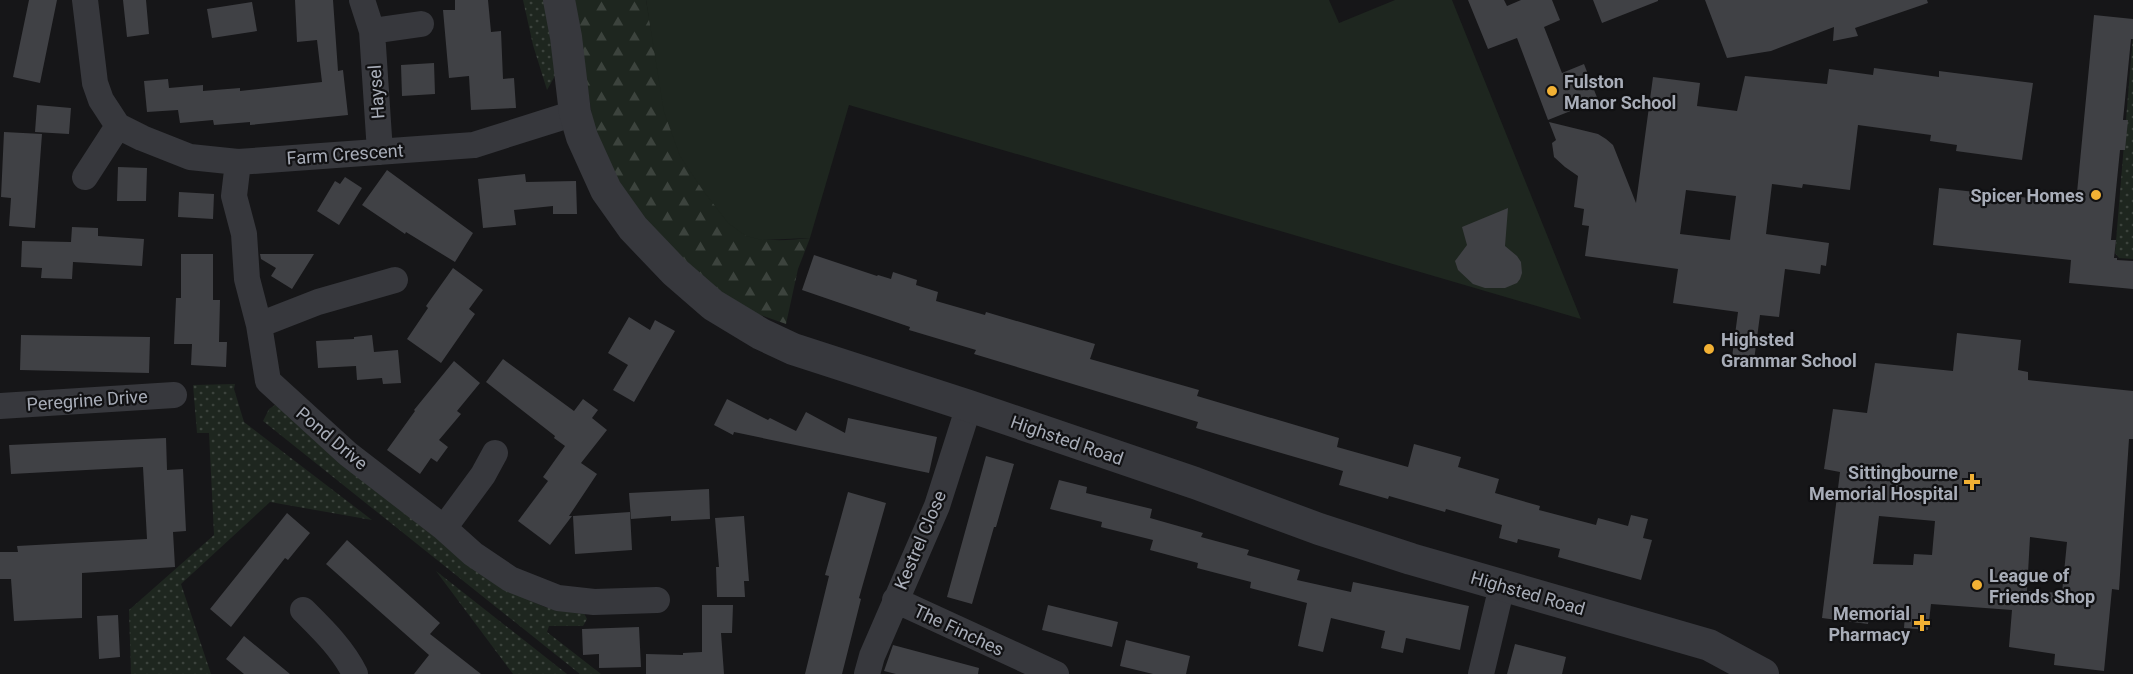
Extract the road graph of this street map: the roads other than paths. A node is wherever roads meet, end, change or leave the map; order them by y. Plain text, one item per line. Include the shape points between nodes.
1 (85, 0) edge
2 (362, 0) edge
3 (560, 0) edge
4 (421, 24) dead end
5 (372, 31) junction
6 (575, 113) junction
7 (118, 126) junction
8 (380, 152) junction
9 (238, 162) junction
10 (85, 177) dead end
11 (395, 280) dead end
12 (259, 325) junction
13 (174, 395) dead end
14 (0, 406) edge
15 (969, 406) junction
16 (495, 453) dead end
17 (444, 528) junction
18 (1502, 586) junction
19 (657, 600) dead end
20 (895, 600) junction
21 (303, 610) dead end
22 (355, 674) edge
23 (867, 674) edge
24 (1056, 674) edge
25 (1482, 674) edge
26 (1763, 674) edge

1 - 7 street via 94,83
2 - 5 street, Haysel
3 - 6 street, Highsted Road
4 - 5 street
5 - 8 street, Haysel
6 - 8 street, Farm Crescent via 474,145
6 - 15 street, Highsted Road via 606,190 633,228 713,305 793,349
7 - 9 street, Farm Crescent via 190,157
7 - 10 street
8 - 9 street, Farm Crescent
9 - 12 street, Pond Drive via 234,196 244,234 247,279
11 - 12 street via 318,302
12 - 17 street, Pond Drive via 268,381 348,454
13 - 14 street, Peregrine Drive
15 - 18 street, Highsted Road via 1319,529
15 - 20 street, Kestrel Close via 937,506
16 - 17 street via 492,482
17 - 19 street, Pond Drive via 510,579 558,598 594,602
18 - 25 street
18 - 26 street, Highsted Road via 1709,645
20 - 23 street, Kestrel Close
20 - 24 street, The Finches
21 - 22 street via 324,630

